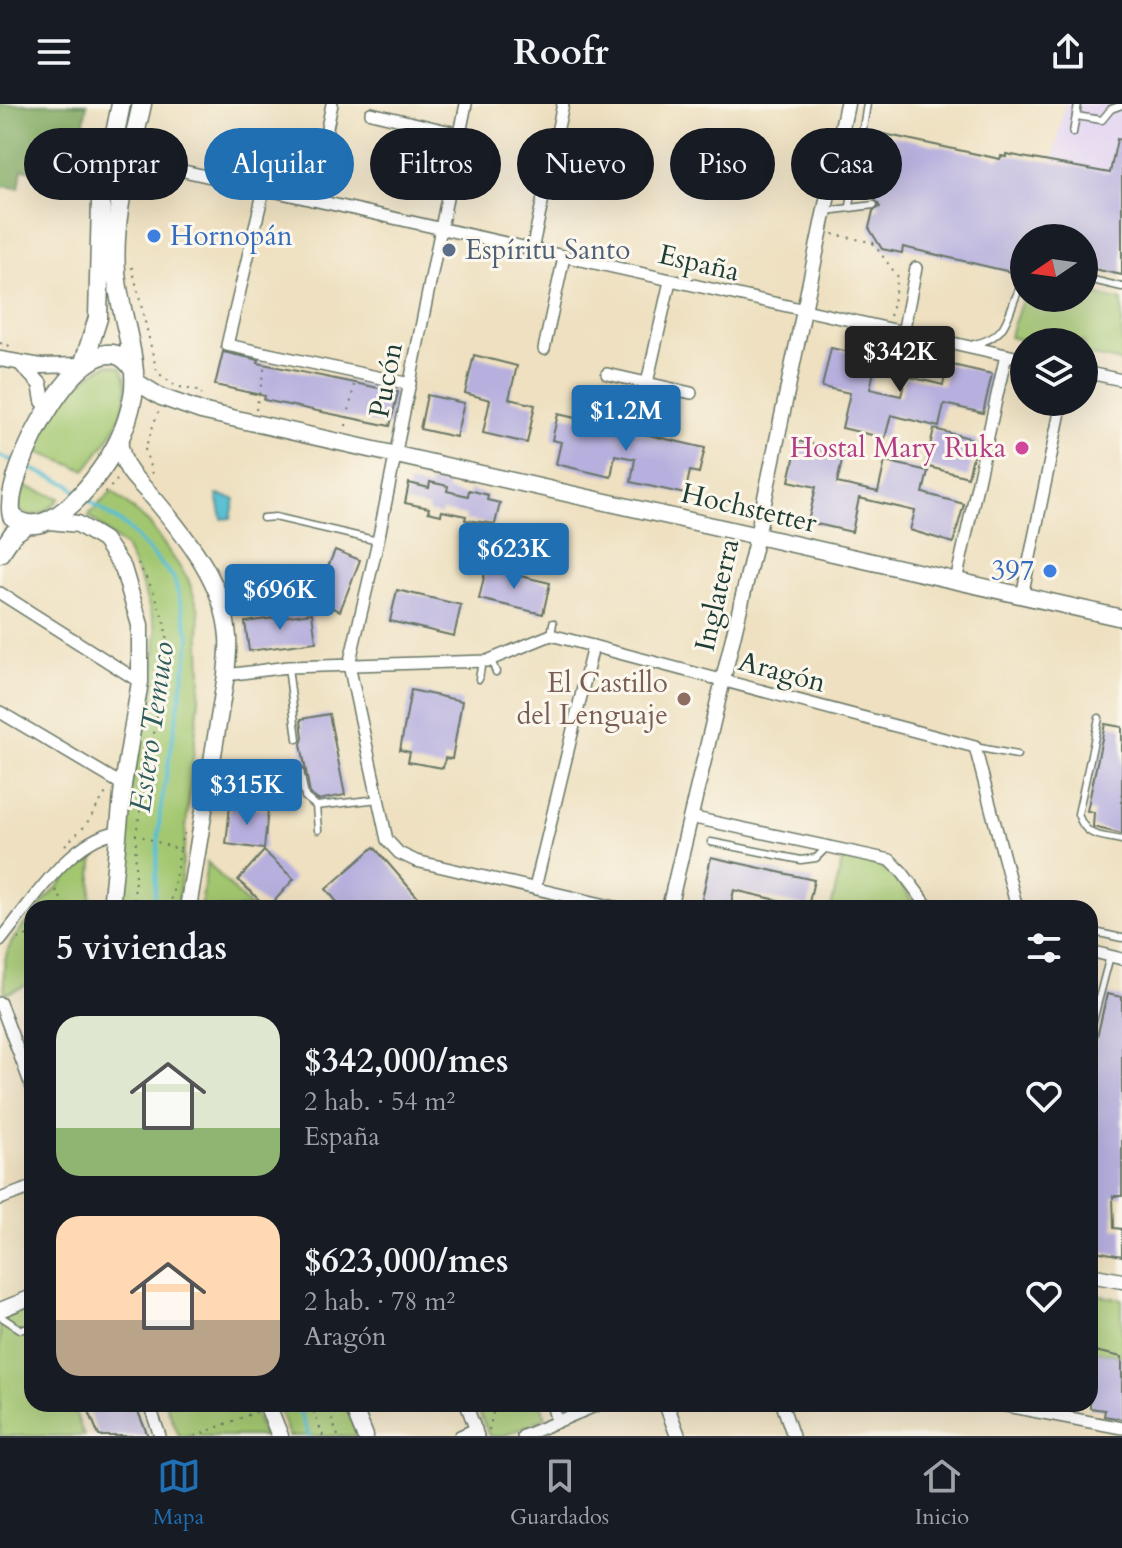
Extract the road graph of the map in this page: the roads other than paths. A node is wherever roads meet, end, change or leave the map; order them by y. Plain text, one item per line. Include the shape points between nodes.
1 (121, 104) edge
2 (142, 104) edge
3 (332, 104) edge
4 (466, 104) edge
5 (563, 104) edge
6 (847, 104) edge
7 (867, 104) edge
8 (1078, 104) edge
9 (1122, 105) edge
10 (371, 113) dead end
11 (1076, 116) junction
12 (137, 128) edge
13 (327, 128) edge
14 (435, 128) edge
15 (461, 128) edge
16 (558, 128) edge
17 (1073, 133) dead end
18 (120, 200) edge
19 (261, 200) edge
20 (312, 200) edge
21 (447, 200) edge
22 (543, 200) edge
23 (874, 205) dead end
24 (850, 206) junction
25 (824, 211) junction
26 (441, 229) junction
27 (532, 250) junction
28 (564, 257) junction
29 (916, 268) dead end
30 (670, 281) junction
31 (1098, 281) edge
32 (1122, 287) edge
33 (1010, 310) edge
34 (804, 311) junction
35 (903, 333) junction
36 (967, 346) junction
37 (544, 349) dead end
38 (1006, 355) junction
39 (1010, 356) edge
40 (0, 359) edge
41 (82, 362) junction
42 (21, 364) junction
43 (607, 374) dead end
44 (134, 375) junction
45 (1098, 375) edge
46 (1122, 380) edge
47 (647, 383) junction
48 (410, 384) junction
49 (691, 393) dead end
50 (43, 401) junction
51 (1059, 416) edge
52 (119, 441) junction
53 (395, 455) junction
54 (2, 513) edge
55 (263, 518) dead end
56 (50, 521) junction
57 (27, 524) junction
58 (757, 536) junction
59 (378, 541) junction
60 (0, 553) edge
61 (956, 581) junction
62 (0, 593) edge
63 (1022, 596) junction
64 (1122, 618) edge
65 (593, 646) junction
66 (486, 661) junction
67 (349, 665) junction
68 (288, 667) junction
69 (496, 672) dead end
70 (226, 675) junction
71 (479, 679) dead end
72 (724, 681) junction
73 (140, 682) junction
74 (0, 712) edge
75 (1099, 718) dead end
76 (297, 739) dead end
77 (975, 747) junction
78 (1017, 755) dead end
79 (300, 770) dead end
80 (123, 785) junction
81 (379, 799) junction
82 (316, 806) junction
83 (690, 817) junction
84 (748, 829) junction
85 (318, 830) dead end
86 (117, 832) junction
87 (1122, 840) edge
88 (711, 842) dead end
89 (829, 845) junction
90 (749, 850) junction
91 (535, 888) junction
92 (34, 900) edge
93 (112, 900) edge
94 (189, 900) edge
95 (585, 900) edge
96 (671, 900) edge
97 (923, 900) edge
98 (1015, 900) edge
99 (24, 912) edge
100 (1098, 933) edge
101 (1122, 938) edge
102 (0, 941) edge
103 (1116, 957) edge
104 (0, 1003) edge
105 (1098, 1009) edge
106 (24, 1067) edge
107 (24, 1190) edge
108 (0, 1199) edge
109 (1098, 1276) edge
110 (1122, 1281) edge
111 (24, 1301) edge
112 (0, 1313) edge
113 (24, 1329) edge
114 (152, 1412) edge
115 (265, 1412) edge
116 (355, 1412) edge
117 (469, 1412) edge
118 (554, 1412) edge
119 (581, 1412) edge
120 (669, 1412) edge
121 (785, 1412) edge
122 (1038, 1412) edge
123 (557, 1422) junction
124 (1122, 1428) edge
125 (477, 1433) edge
126 (160, 1436) edge
127 (280, 1436) edge
128 (365, 1436) edge
129 (460, 1436) edge
130 (523, 1436) edge
131 (678, 1436) edge
132 (793, 1436) edge

1 - 41 main road via 101,202 98,318
2 - 12 main road
3 - 13 street
4 - 15 street, Pucón
5 - 16 street
6 - 25 street, Inglaterra
7 - 24 lane
8 - 11 lane
9 - 11 lane via 1102,120
10 - 14 street
11 - 17 lane
18 - 44 main road via 117,286
19 - 48 street via 227,345
20 - 26 street, España
21 - 26 street, Pucón
22 - 27 street
23 - 24 lane
24 - 25 lane
25 - 34 street, Inglaterra
26 - 27 street, España
26 - 48 street, Pucón
27 - 28 street, España
28 - 30 street, España
28 - 37 street
29 - 35 street
30 - 34 street, España
30 - 47 street
31 - 32 lane
33 - 36 lane via 1002,331
34 - 35 street, España
34 - 58 street, Inglaterra
35 - 36 street, España
36 - 38 street, España
38 - 39 street, España
38 - 61 street
40 - 42 street
41 - 42 street
41 - 44 main road via 113,354 126,360
41 - 50 main road
42 - 50 street via 40,384
43 - 47 street
44 - 52 main road via 130,412
44 - 53 main road, Hochstetter via 161,397 201,411
45 - 46 street
47 - 49 street
48 - 53 street, Pucón
50 - 54 main road via 26,425 5,475
51 - 63 street
52 - 56 main road via 94,478
52 - 70 main road via 133,479 194,548 222,605 228,639
53 - 58 main road, Hochstetter
53 - 59 street, Pucón
54 - 57 main road
55 - 59 lane
56 - 57 main road
56 - 73 main road via 78,524 104,540 116,555 140,625
57 - 60 main road
58 - 61 main road, Hochstetter
58 - 72 street, Inglaterra
59 - 67 street, Pucón
61 - 63 main road, Hochstetter
62 - 73 street
63 - 64 main road, Hochstetter
65 - 66 street, Aragón via 552,629
65 - 72 street, Aragón
65 - 91 street
66 - 67 street, Aragón
66 - 69 lane
66 - 71 lane
67 - 68 street, Aragón
67 - 81 street
68 - 70 street, Aragón
68 - 76 lane
70 - 94 main road
72 - 77 street, Aragón
72 - 83 street, Inglaterra
73 - 80 main road
74 - 80 street
75 - 87 lane via 1078,814 1089,833
77 - 78 lane
77 - 98 street
79 - 82 lane via 305,797
80 - 86 main road
81 - 82 lane
81 - 91 street via 387,840 399,853
82 - 85 lane
83 - 84 street
83 - 96 street, Inglaterra
84 - 89 street
84 - 90 lane
86 - 92 street via 86,843
86 - 93 main road
88 - 90 lane
89 - 90 lane via 821,855 806,860
89 - 97 street via 890,860
91 - 95 street
99 - 102 street
100 - 101 lane
103 - 105 lane
104 - 106 street
107 - 108 street
109 - 110 street
111 - 112 street
112 - 113 lane
114 - 126 street
115 - 127 main road
116 - 128 main road
117 - 125 street
118 - 123 street
119 - 123 street
120 - 131 street
121 - 132 street
122 - 124 street
123 - 130 street
125 - 129 street

